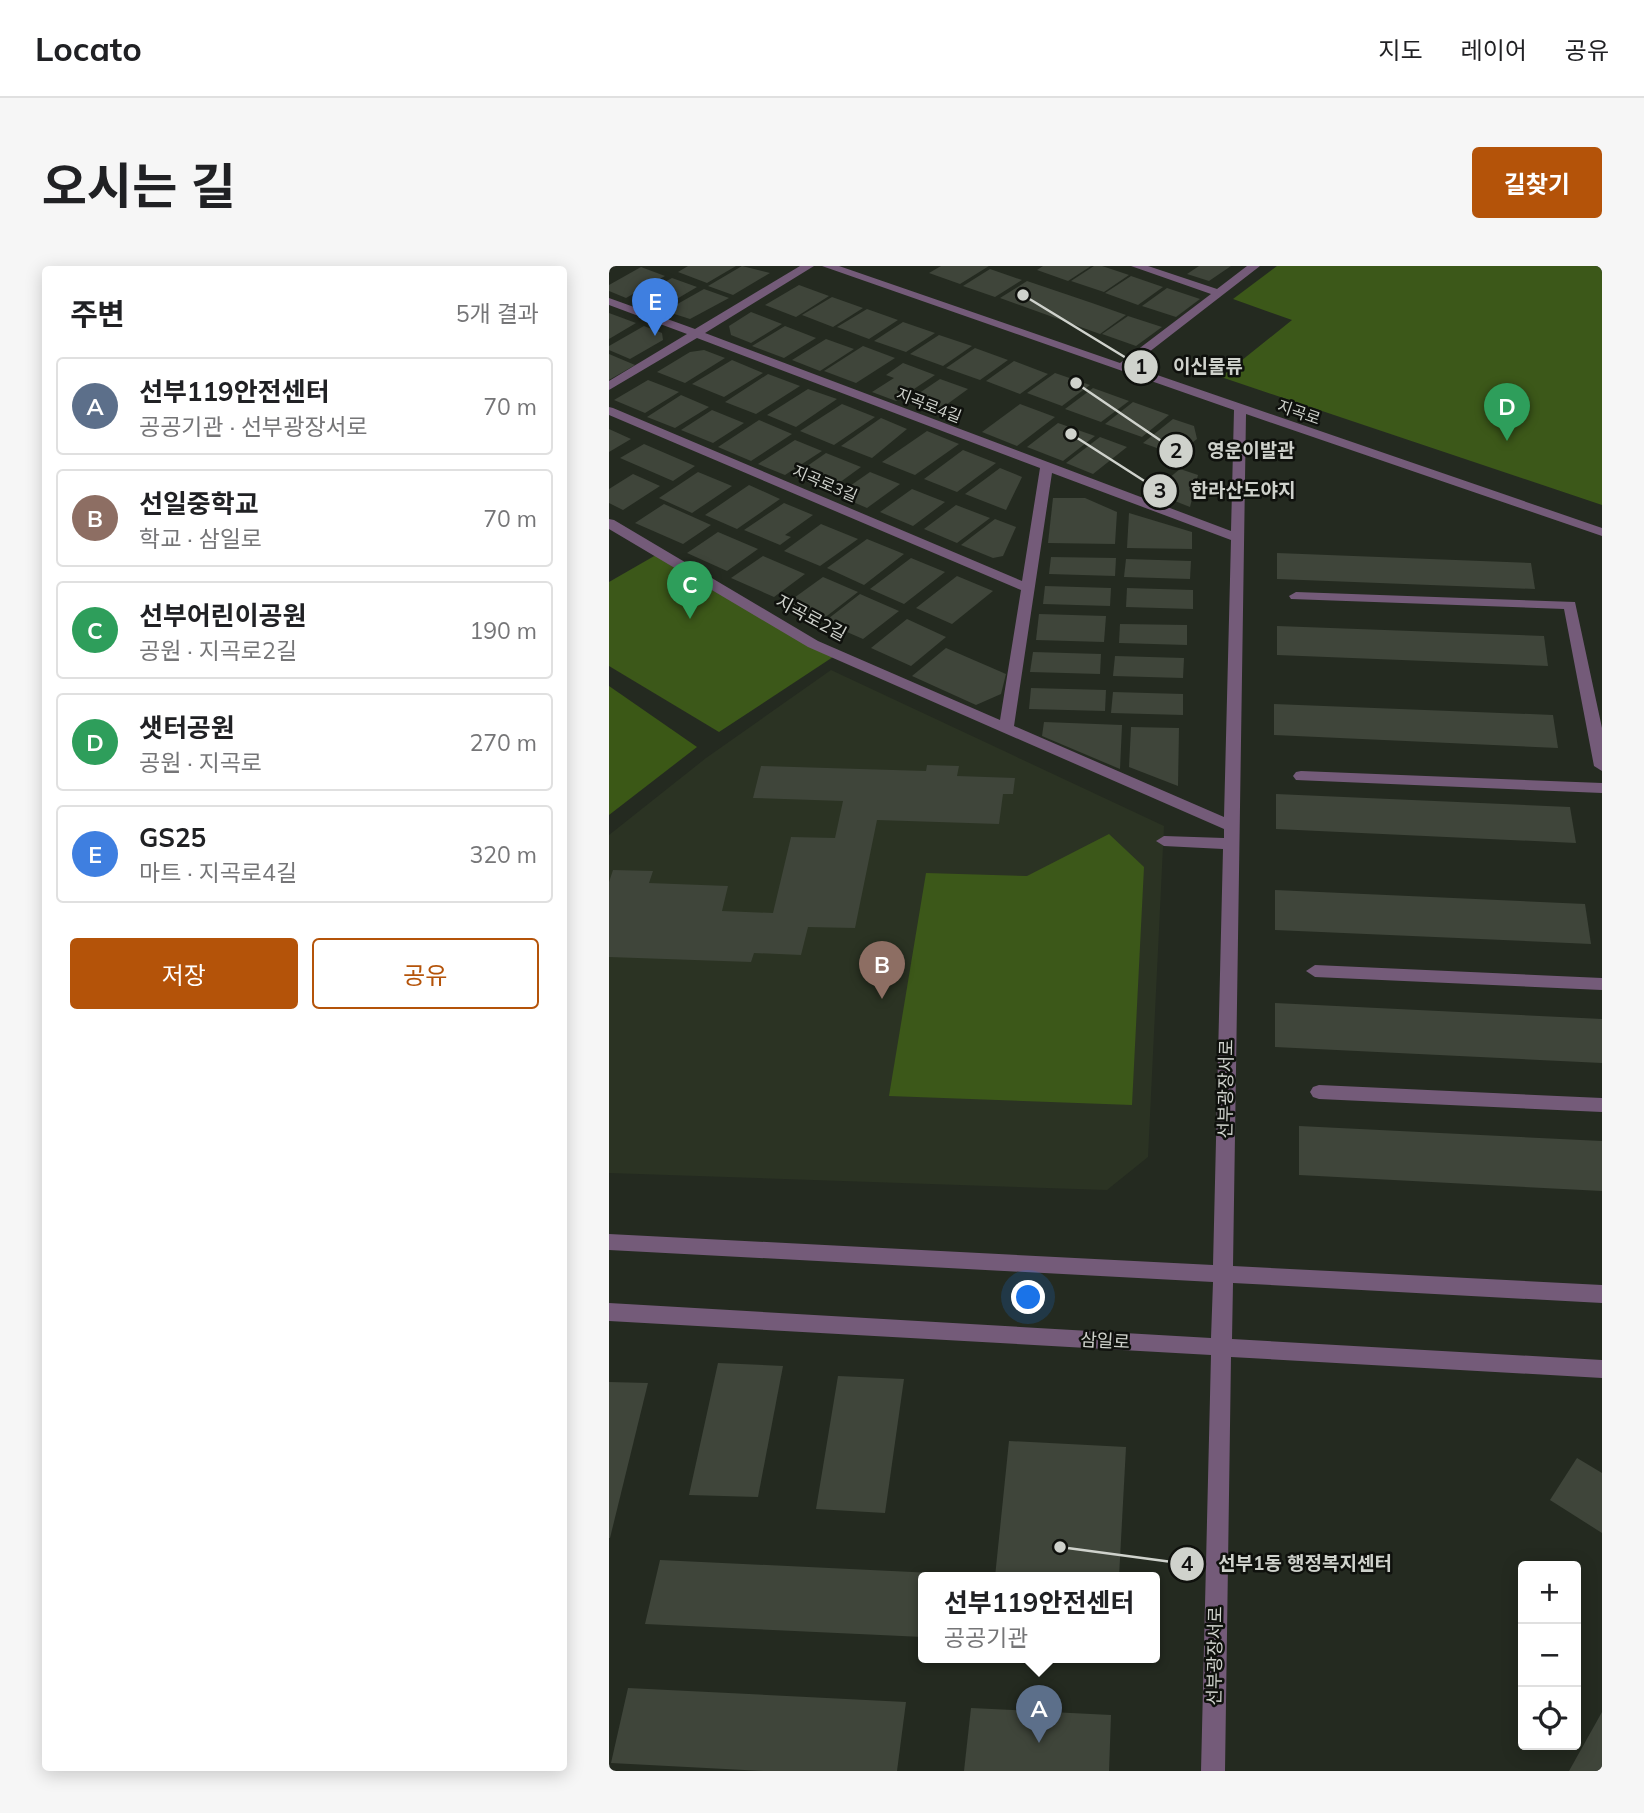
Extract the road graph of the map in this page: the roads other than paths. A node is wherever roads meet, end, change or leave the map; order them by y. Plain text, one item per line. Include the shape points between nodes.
1 (808, 266) edge
2 (828, 266) edge
3 (1137, 266) edge
4 (1254, 266) edge
5 (1220, 293) junction
6 (609, 301) edge
7 (695, 334) junction
8 (1122, 367) junction
9 (609, 386) edge
10 (1240, 408) junction
11 (609, 411) edge
12 (1047, 466) junction
13 (609, 523) edge
14 (1602, 532) edge
15 (1237, 538) junction
16 (1027, 588) junction
17 (1296, 596) dead end
18 (1006, 726) junction
19 (1602, 766) edge
20 (1301, 776) dead end
21 (1602, 788) edge
22 (1231, 835) junction
23 (1164, 841) dead end
24 (1315, 971) dead end
25 (1602, 984) edge
26 (1319, 1092) dead end
27 (1602, 1105) edge
28 (609, 1242) edge
29 (1223, 1275) junction
30 (1602, 1294) edge
31 (609, 1312) edge
32 (1221, 1347) junction
33 (1602, 1369) edge
34 (1213, 1771) edge

1 - 7 street
2 - 8 street, 지곡로
3 - 5 street
4 - 5 street
5 - 8 street
6 - 7 street, 지곡로4길
7 - 9 street
7 - 12 street, 지곡로4길
8 - 10 street, 지곡로
10 - 14 street, 지곡로
10 - 15 street, 선부광장서로
11 - 16 street, 지곡로3길
12 - 15 street, 지곡로4길
12 - 16 street
13 - 18 street, 지곡로2길 via 813,644
15 - 22 street, 선부광장서로
16 - 18 street
17 - 19 street via 1570,604
18 - 22 street, 지곡로2길
20 - 21 street
22 - 23 street
22 - 29 street, 선부광장서로
24 - 25 street
26 - 27 street
28 - 29 street
29 - 30 street
29 - 32 street, 선부광장서로
31 - 32 street, 삼일로
32 - 33 street, 삼일로
32 - 34 street, 선부광장서로

